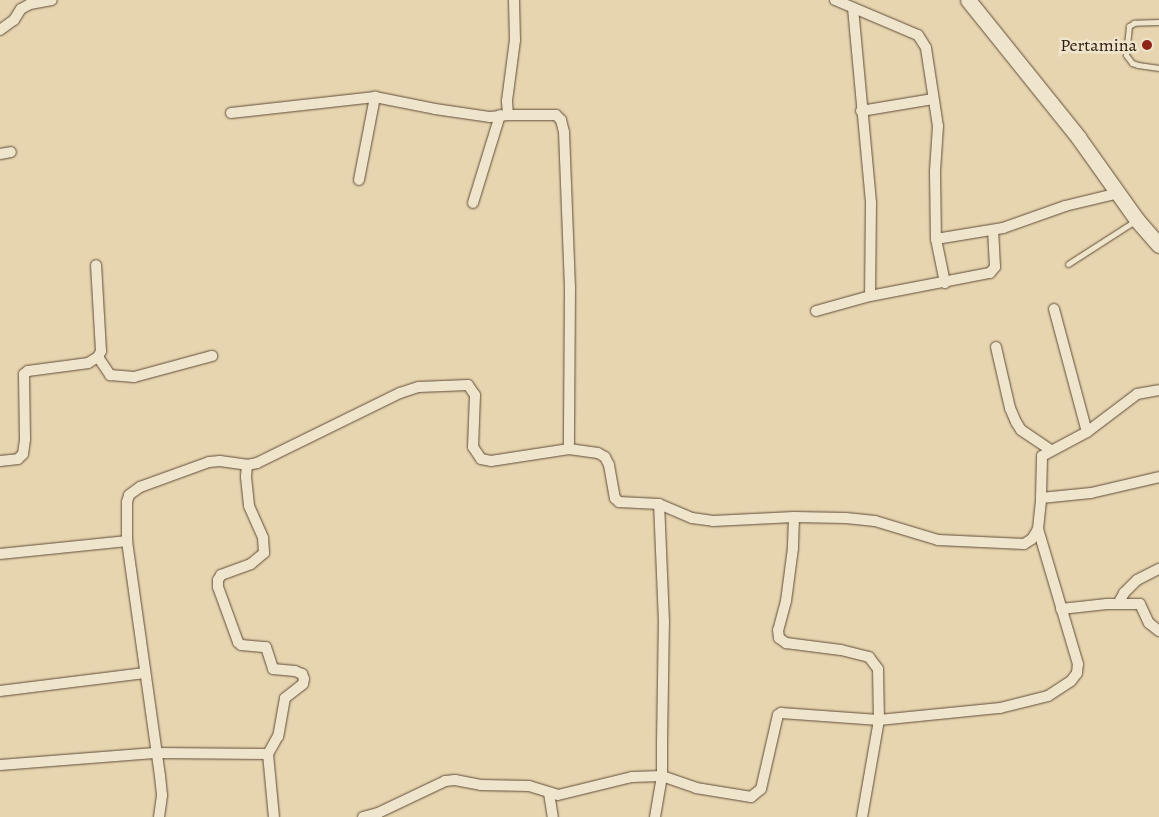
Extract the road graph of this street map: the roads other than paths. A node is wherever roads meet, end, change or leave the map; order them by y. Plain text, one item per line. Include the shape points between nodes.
1 (52, 0) edge
2 (514, 0) edge
3 (835, 0) edge
4 (968, 0) edge
5 (853, 8) junction
6 (1159, 22) edge
7 (0, 30) edge
8 (1159, 68) edge
9 (375, 97) junction
10 (933, 99) junction
11 (861, 111) junction
12 (231, 113) dead end
13 (504, 115) junction
14 (359, 180) dead end
15 (1119, 193) junction
16 (473, 203) dead end
17 (1137, 220) junction
18 (993, 230) junction
19 (936, 239) junction
20 (1159, 245) edge
21 (1068, 264) dead end
22 (96, 265) dead end
23 (944, 282) junction
24 (870, 296) junction
25 (1054, 309) dead end
26 (816, 311) dead end
27 (996, 347) dead end
28 (212, 356) dead end
29 (98, 357) junction
30 (1159, 390) edge
31 (1087, 432) junction
32 (569, 449) junction
33 (1051, 450) junction
34 (0, 461) edge
35 (247, 466) junction
36 (1159, 477) edge
37 (1042, 498) junction
38 (659, 504) junction
39 (794, 517) junction
40 (1038, 529) junction
41 (127, 541) junction
42 (0, 554) edge
43 (1159, 568) edge
44 (1118, 604) junction
45 (1061, 609) junction
46 (1159, 631) edge
47 (145, 674) junction
48 (0, 691) edge
49 (879, 720) junction
50 (155, 752) junction
51 (268, 754) junction
52 (0, 765) edge
53 (662, 776) junction
54 (549, 793) junction
55 (159, 817) edge
56 (274, 817) edge
57 (363, 817) edge
58 (553, 817) edge
59 (655, 817) edge
60 (862, 817) edge

1 - 7 street via 21,9 14,20
2 - 13 street via 515,40
3 - 5 street
4 - 15 main road via 1078,136
5 - 10 street via 923,40
5 - 11 street
6 - 8 lane via 1129,26 1126,55 1132,63
9 - 12 street
9 - 13 street via 490,117
9 - 14 street
10 - 11 street
10 - 19 street via 938,140
11 - 24 street via 871,203
13 - 16 street
13 - 32 street via 556,114 564,132 570,286
15 - 17 main road
15 - 18 street via 1065,206
17 - 20 main road
17 - 21 lane
18 - 19 street
18 - 23 street via 994,269 990,273
19 - 23 street
22 - 29 street via 102,346
23 - 24 street
24 - 26 street
25 - 31 street
27 - 33 street via 1010,408 1021,430
28 - 29 street via 134,377 110,375
29 - 34 street via 88,363 24,374 23,454 18,459
30 - 31 street via 1137,394
31 - 33 street
32 - 35 street via 481,460 473,447 475,395 468,385 418,387
32 - 38 street via 605,457 618,502
33 - 37 street via 1042,456
35 - 41 street via 209,462 140,486 126,502
35 - 51 street via 249,506 263,538 264,553 251,564 221,575 218,587 238,642 266,647 273,669 302,674 304,679 303,684 285,698 278,736
36 - 37 street via 1092,493
37 - 40 street
38 - 39 street via 692,518 714,521
38 - 53 street via 664,622
39 - 40 street via 875,521 938,540 1012,545 1024,544
39 - 49 street via 786,601 778,630 780,638 786,643 869,657 878,668
40 - 45 street
41 - 42 street
41 - 47 street
43 - 44 street via 1137,580
44 - 45 street
44 - 46 street via 1140,604 1150,623
45 - 49 street via 1078,664 1077,673 1072,681 1048,696 1000,708
47 - 48 street
47 - 50 street
49 - 53 street via 781,713 761,789 752,797 696,788
49 - 60 street
50 - 51 street
50 - 52 street
50 - 55 street via 162,795
51 - 56 street
53 - 54 street via 632,777 558,795
53 - 59 street
54 - 57 street via 530,786 445,781
54 - 58 street

